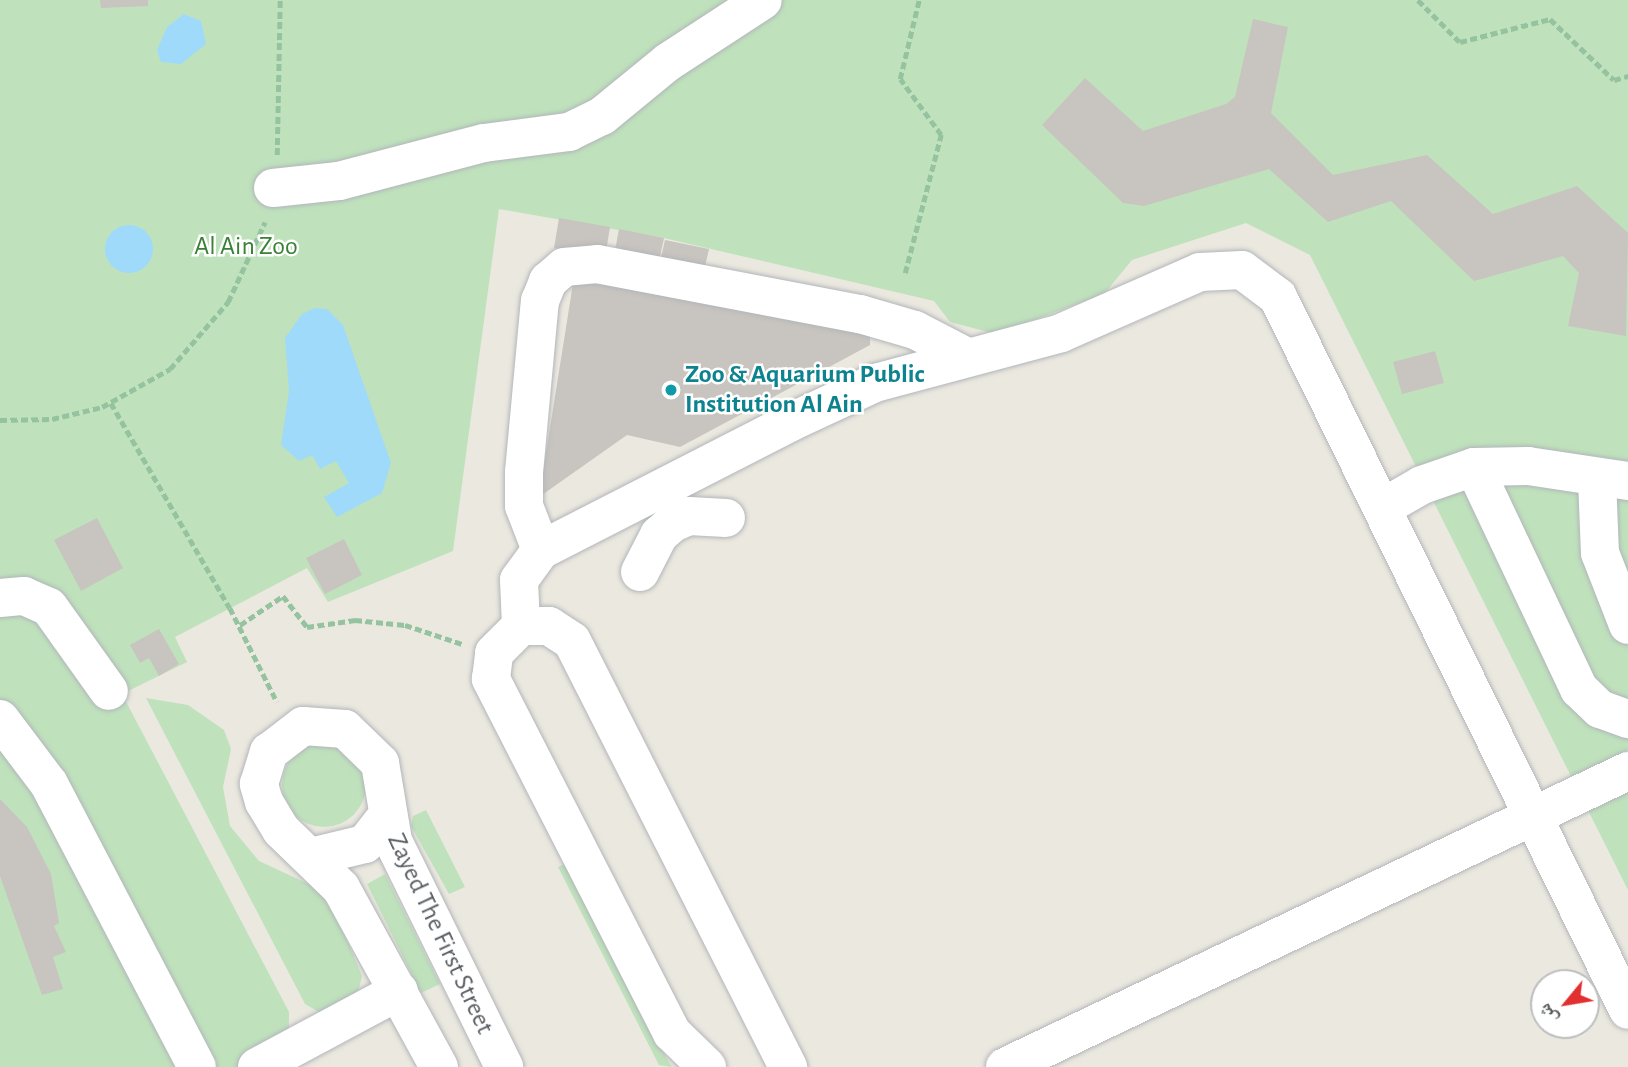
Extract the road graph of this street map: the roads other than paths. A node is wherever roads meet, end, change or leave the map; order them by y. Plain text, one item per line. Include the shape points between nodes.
1 (763, 0) edge
2 (273, 188) road end
3 (965, 356) junction
4 (1475, 467) junction
5 (1613, 480) edge
6 (1382, 508) junction
7 (726, 518) dead end
8 (541, 551) junction
9 (640, 572) dead end
10 (0, 598) edge
11 (1628, 625) edge
12 (521, 626) junction
13 (108, 691) dead end
14 (0, 719) edge
15 (1628, 719) edge
16 (1628, 771) edge
17 (1532, 814) junction
18 (387, 816) junction
19 (314, 856) junction
20 (399, 991) junction
21 (1628, 1010) edge
22 (498, 1054) edge
23 (197, 1067) edge
24 (257, 1067) edge
25 (439, 1067) edge
26 (707, 1067) edge
27 (788, 1067) edge
28 (1005, 1067) edge

1 - 2 street via 677,55 603,116 569,132 484,143 339,181
3 - 6 street via 1061,332 1200,272 1242,270 1278,297
3 - 8 street via 875,383
3 - 8 street via 915,330 860,314 597,264 564,267 548,281 540,301 524,472 524,506
4 - 5 street via 1528,466
4 - 6 street via 1422,485
4 - 15 street via 1579,689 1600,709
5 - 11 street via 1600,553
6 - 17 street
7 - 9 street via 689,516 673,523 659,535
8 - 12 street via 519,580
10 - 13 street via 24,596 50,607
12 - 26 street via 494,653 491,680 672,1033
12 - 27 street via 549,626 572,641
14 - 23 street via 49,784
16 - 17 street
17 - 21 street
17 - 28 street
18 - 19 street via 365,844
18 - 19 street, Zayed The First Street via 383,771 360,738 329,725 291,731 269,752 259,784 281,830
18 - 22 street, Zayed The First Street via 401,859
19 - 20 street via 341,888
20 - 24 street
20 - 25 street
22 - 25 street via 459,1041

